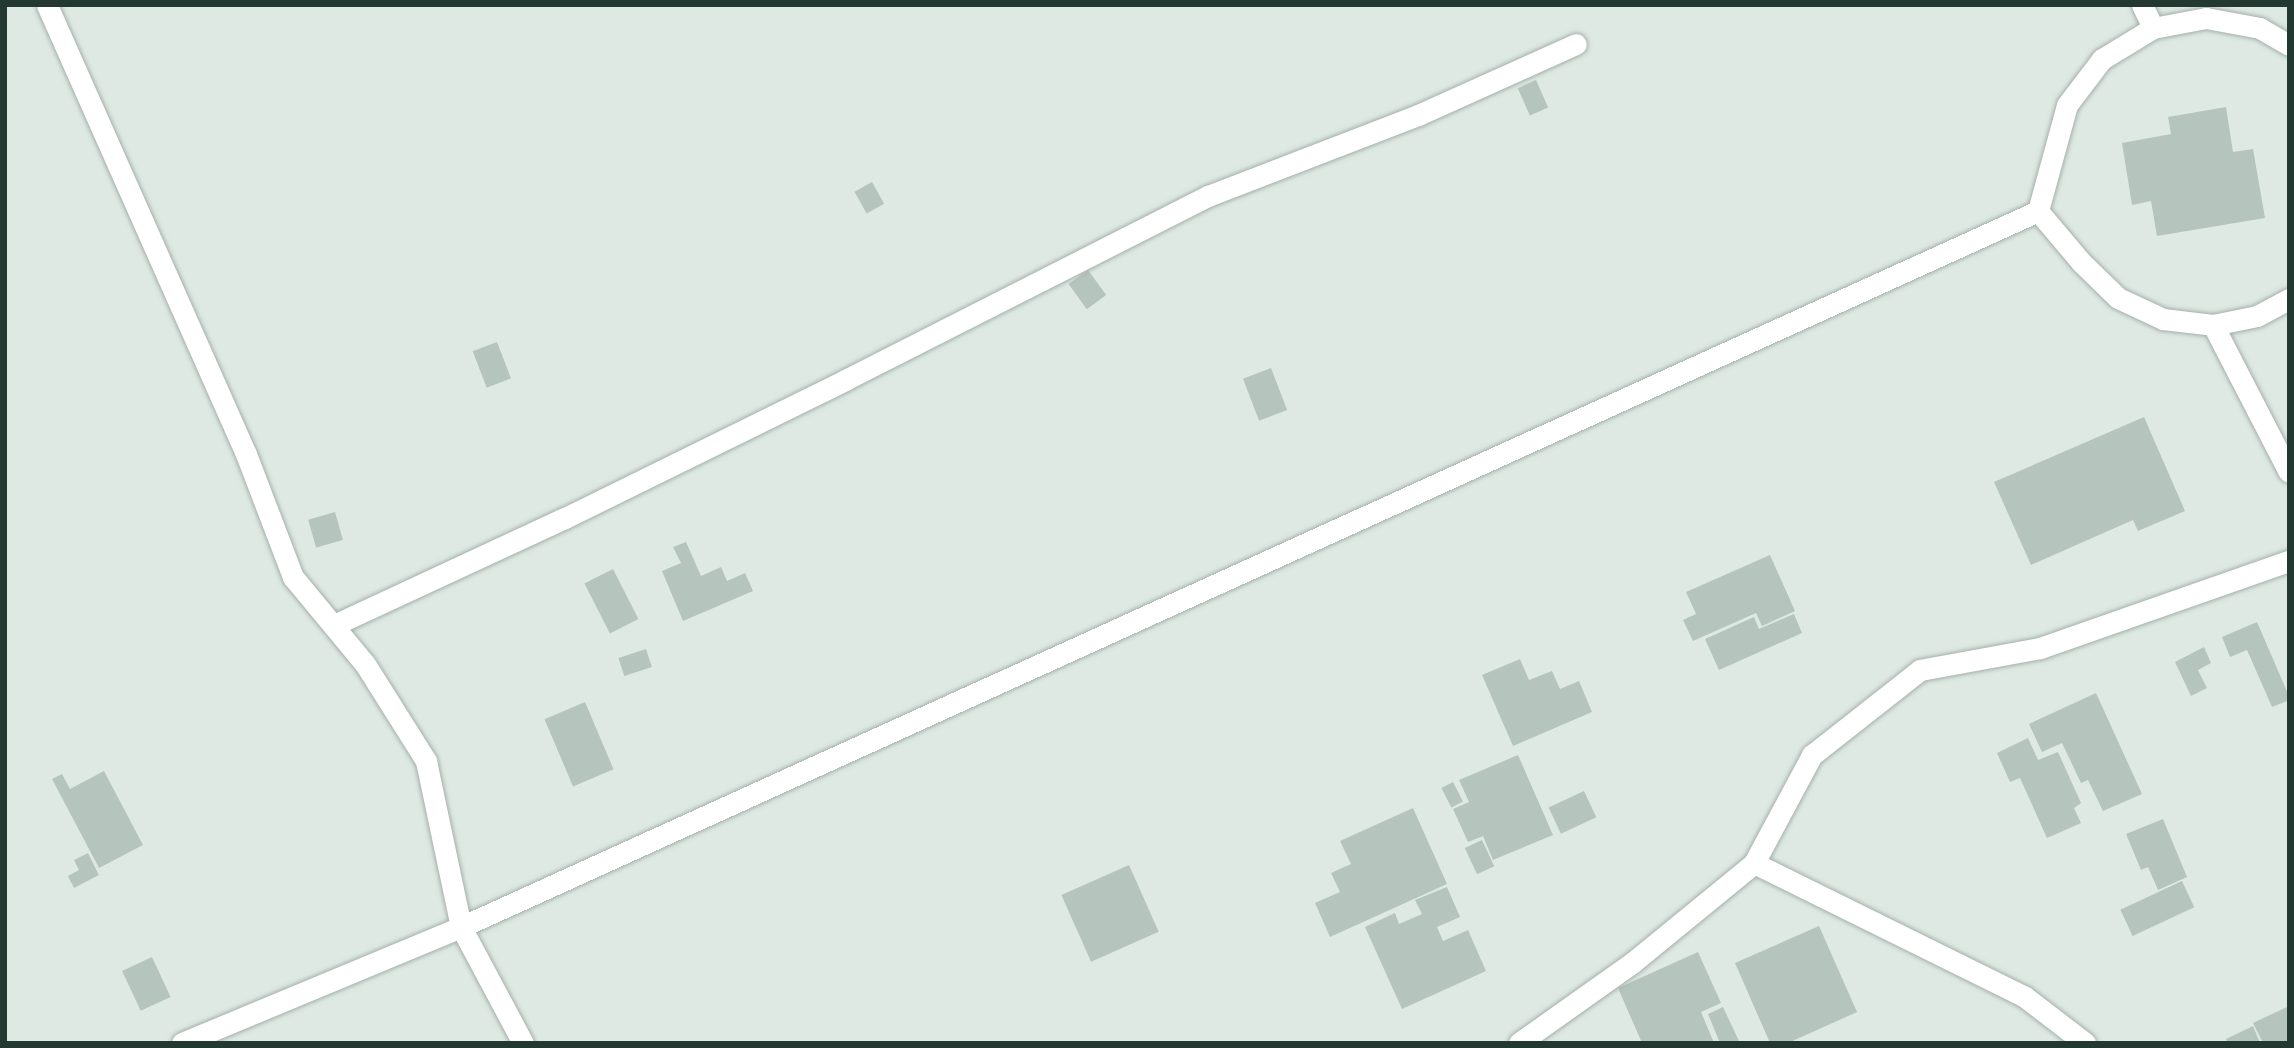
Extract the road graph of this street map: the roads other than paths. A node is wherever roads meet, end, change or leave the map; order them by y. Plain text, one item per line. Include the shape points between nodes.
1 (47, 5) edge
2 (2142, 5) edge
3 (2153, 28) junction
4 (1576, 44) dead end
5 (2289, 45) edge
6 (2038, 211) junction
7 (2289, 299) edge
8 (2213, 325) junction
9 (2289, 472) edge
10 (2289, 561) edge
11 (334, 625) junction
12 (1754, 863) junction
13 (461, 927) junction
14 (182, 1043) edge
15 (523, 1043) edge
16 (1519, 1043) edge
17 (2085, 1043) edge

1 - 11 street via 246,454 293,577
2 - 3 street
3 - 5 street via 2206,18 2260,28
3 - 6 street via 2102,59 2067,105
4 - 11 street via 1418,115 1208,195 565,518
6 - 8 street via 2118,298 2163,319
6 - 13 street
7 - 8 street via 2257,316
8 - 9 street
10 - 12 street via 2040,648 1920,670 1812,755
11 - 13 street via 365,664 426,761
12 - 16 street via 1632,963
12 - 17 street via 2025,997
13 - 14 street
13 - 15 street

